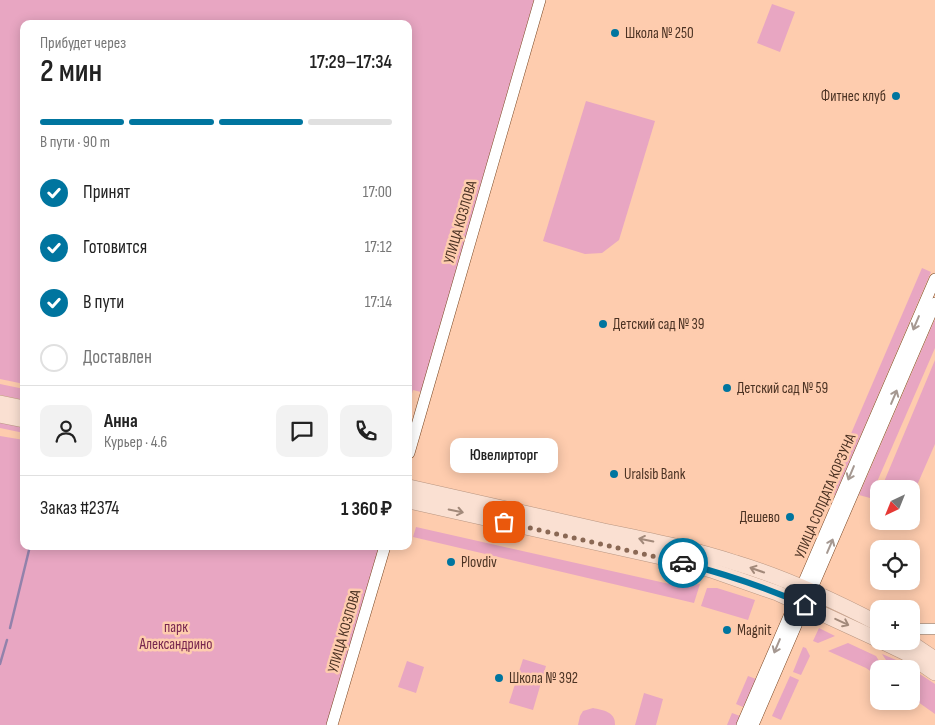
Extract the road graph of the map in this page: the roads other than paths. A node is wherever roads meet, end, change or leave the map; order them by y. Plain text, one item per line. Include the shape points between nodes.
1 (540, 0) edge
2 (935, 279) edge
3 (935, 303) edge
4 (0, 403) edge
5 (20, 407) edge
6 (0, 415) edge
7 (20, 419) edge
8 (412, 443) edge
9 (412, 488) edge
10 (412, 502) edge
11 (383, 550) edge
12 (803, 596) junction
13 (870, 620) edge
14 (920, 629) edge
15 (935, 629) edge
16 (870, 635) edge
17 (920, 649) edge
18 (898, 650) edge
19 (935, 659) edge
20 (935, 673) edge
21 (332, 725) edge
22 (742, 725) edge
23 (753, 725) edge

1 - 8 street, УЛИЦА КОЗЛОВА
2 -> 12 street, УЛИЦА СОЛДАТА КОРЗУНА
12 -> 3 street, УЛИЦА СОЛДАТА КОРЗУНА
4 - 5 main road
6 - 7 main road
12 -> 9 main road via 783,579 702,553
10 -> 12 main road via 670,559 777,593
11 - 21 street, УЛИЦА КОЗЛОВА
12 - 13 main road via 831,600
12 -> 16 main road
12 -> 22 street, УЛИЦА СОЛДАТА КОРЗУНА
12 - 23 street, УЛИЦА СОЛДАТА КОРЗУНА
14 - 15 street
17 - 19 main road
18 - 20 main road

